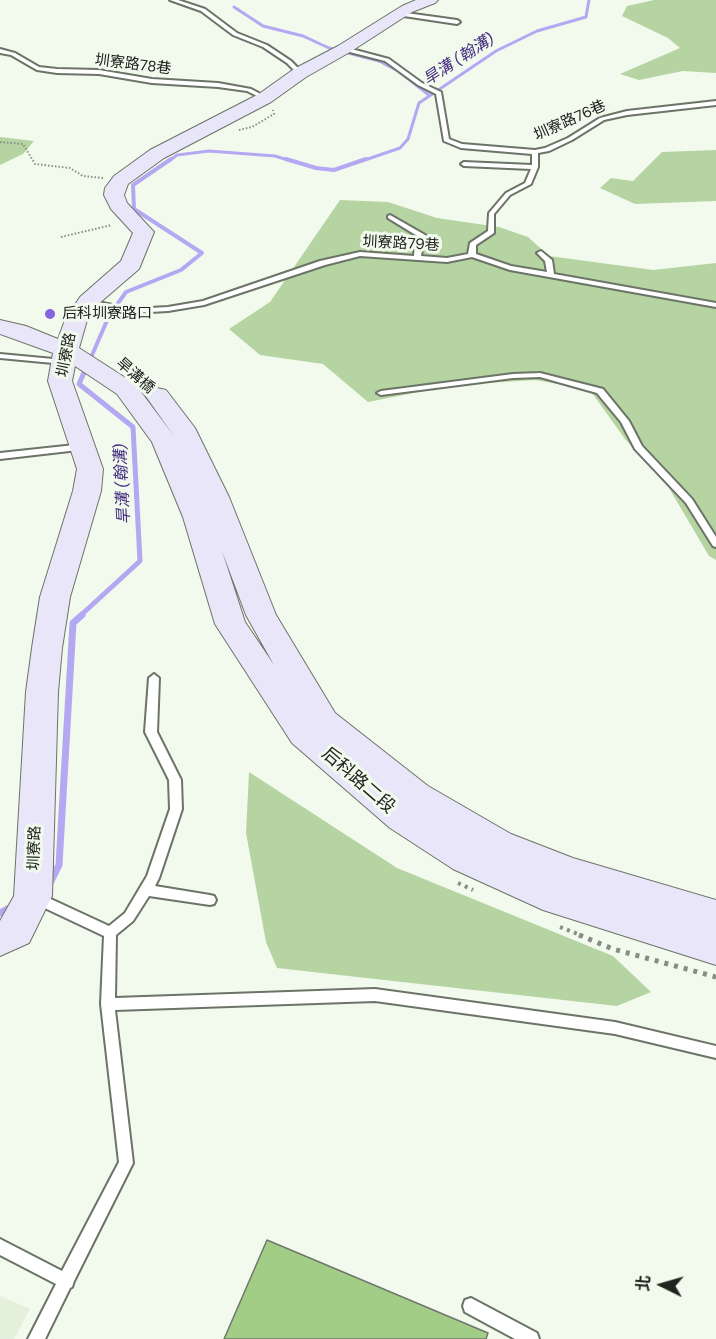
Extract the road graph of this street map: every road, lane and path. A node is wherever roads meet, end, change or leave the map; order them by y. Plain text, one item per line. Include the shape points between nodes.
1 (173, 0) edge
2 (430, 0) edge
3 (399, 14) junction
4 (457, 22) dead end
5 (344, 50) junction
6 (0, 51) edge
7 (300, 73) junction
8 (265, 98) junction
9 (716, 103) edge
10 (708, 105) junction
11 (716, 108) edge
12 (0, 142) edge
13 (535, 152) junction
14 (464, 164) dead end
15 (535, 167) junction
16 (121, 180) junction
17 (390, 217) dead end
18 (137, 223) junction
19 (61, 237) dead end
20 (541, 253) dead end
21 (472, 255) junction
22 (417, 257) junction
23 (551, 276) junction
24 (88, 302) junction
25 (716, 305) edge
26 (0, 313) edge
27 (0, 327) edge
28 (67, 349) junction
29 (0, 356) edge
30 (381, 393) dead end
31 (175, 437) junction
32 (84, 447) junction
33 (0, 456) edge
34 (716, 544) edge
35 (154, 678) dead end
36 (146, 890) junction
37 (33, 896) junction
38 (210, 900) dead end
39 (716, 916) edge
40 (111, 933) junction
41 (0, 939) edge
42 (716, 948) edge
43 (108, 1004) junction
44 (716, 1052) edge
45 (0, 1247) edge
46 (67, 1282) junction
47 (471, 1306) dead end
48 (36, 1339) edge
49 (531, 1339) edge

1 - 7 lane via 203,10 235,34 265,46
2 - 3 street
3 - 4 lane
3 - 5 street
5 - 7 street
5 - 13 lane, 圳寮路76巷 via 387,60 439,93 446,140 461,146
6 - 8 lane, 圳寮路78巷 via 37,68 218,85 249,90
7 - 8 street
8 - 16 street via 157,154
9 - 10 lane, 圳寮路76巷
10 - 11 lane
10 - 13 lane, 圳寮路76巷 via 627,112 602,119 570,140
12 - 16 path via 23,144 35,164 70,168 82,176
13 - 15 lane
14 - 15 lane
15 - 21 lane via 528,184 508,194 491,214 492,232 472,244
16 - 18 street via 114,195 118,205
17 - 22 lane via 423,236
18 - 19 path via 108,225
18 - 24 street, 圳寮路 via 144,232 130,264
20 - 23 lane via 549,260
21 - 22 lane, 圳寮路79巷 via 447,260
21 - 23 lane, 圳寮路79巷
22 - 24 lane, 圳寮路79巷 via 360,254 204,303 168,309 132,310
23 - 25 lane, 圳寮路79巷
24 - 28 street, 圳寮路 via 76,320
26 - 28 street
27 - 28 street
28 - 29 lane
28 - 31 street, 旱溝橋 via 126,389
28 - 32 street, 圳寮路 via 60,381
30 - 34 lane via 540,375 600,391 625,421 638,447 689,501
31 - 39 street, 后科路二段 via 215,497 261,615 322,722 416,796 498,844 567,871
31 - 42 street, 后科路二段 via 230,624 304,734 402,818 466,858 556,899
32 - 33 lane
32 - 37 street, 圳寮路 via 90,469 87,491 55,597 46,648
35 - 36 lane via 151,732 175,780 176,809
36 - 38 lane
36 - 40 lane via 129,917
37 - 40 lane
37 - 41 street, 圳寮路 via 16,931
40 - 43 lane
43 - 44 lane via 375,995 615,1028
43 - 46 lane via 126,1163
45 - 46 lane
46 - 48 lane
47 - 49 lane

